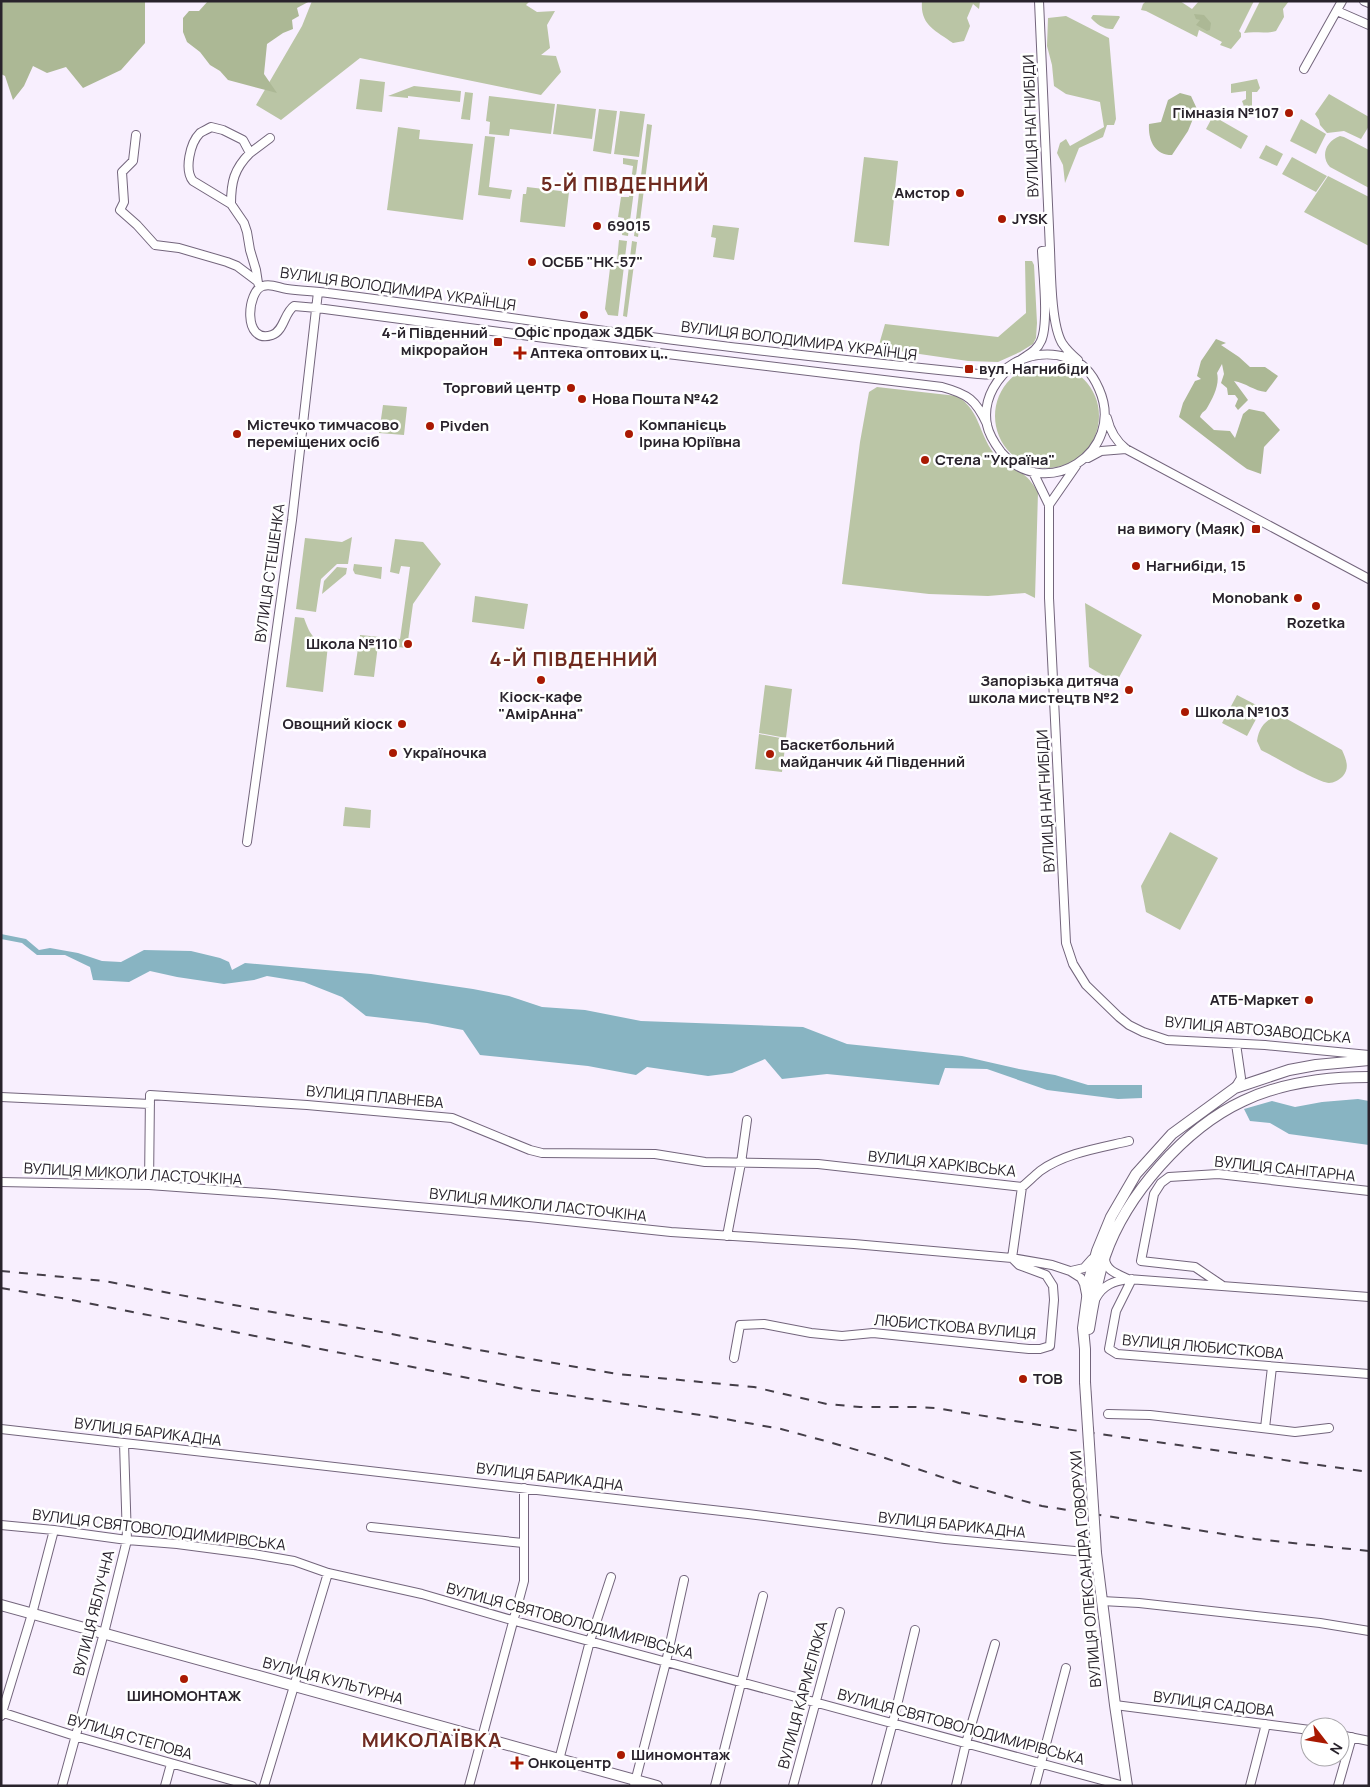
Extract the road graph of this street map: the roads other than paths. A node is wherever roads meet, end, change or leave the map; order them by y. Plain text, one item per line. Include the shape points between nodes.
1 (1040, 1) edge
2 (1342, 1) edge
3 (1364, 1) edge
4 (1369, 4) edge
5 (1337, 11) junction
6 (1369, 24) edge
7 (1304, 69) dead end
8 (136, 135) dead end
9 (270, 138) dead end
10 (250, 154) junction
11 (231, 204) junction
12 (1046, 250) junction
13 (258, 284) junction
14 (318, 292) junction
15 (370, 298) junction
16 (317, 308) junction
17 (368, 314) junction
18 (1016, 362) junction
19 (1080, 364) junction
20 (1105, 411) junction
21 (987, 424) junction
22 (1126, 449) junction
23 (1077, 464) junction
24 (1033, 472) junction
25 (1049, 505) junction
26 (1369, 579) edge
27 (248, 842) dead end
28 (1119, 1017) joint
29 (1236, 1044) junction
30 (1369, 1055) edge
31 (1369, 1060) edge
32 (1369, 1077) edge
33 (1235, 1088) junction
34 (1, 1097) edge
35 (150, 1104) junction
36 (747, 1120) dead end
37 (1129, 1141) dead end
38 (741, 1163) junction
39 (1, 1182) edge
40 (149, 1185) junction
41 (1022, 1187) junction
42 (1369, 1191) edge
43 (727, 1236) junction
44 (1101, 1252) junction
45 (1012, 1258) junction
46 (1070, 1271) junction
47 (1130, 1279) junction
48 (1223, 1286) junction
49 (1369, 1297) edge
50 (1090, 1299) junction
51 (734, 1358) dead end
52 (1272, 1366) junction
53 (1369, 1374) edge
54 (1108, 1414) dead end
55 (1264, 1428) junction
56 (1329, 1428) dead end
57 (1, 1429) edge
58 (124, 1443) junction
59 (524, 1488) junction
60 (1, 1525) edge
61 (371, 1527) dead end
62 (54, 1530) junction
63 (127, 1540) junction
64 (523, 1544) junction
65 (1096, 1553) junction
66 (328, 1573) junction
67 (612, 1577) dead end
68 (684, 1580) dead end
69 (763, 1596) dead end
70 (1102, 1601) junction
71 (1, 1605) edge
72 (840, 1612) dead end
73 (32, 1614) junction
74 (515, 1621) junction
75 (915, 1630) dead end
76 (1369, 1631) edge
77 (104, 1633) junction
78 (590, 1642) junction
79 (995, 1644) dead end
80 (666, 1662) junction
81 (1066, 1668) dead end
82 (742, 1682) junction
83 (294, 1686) junction
84 (815, 1703) junction
85 (1114, 1705) junction
86 (2, 1713) edge
87 (893, 1722) junction
88 (1266, 1724) junction
89 (1300, 1729) edge
90 (75, 1736) junction
91 (1352, 1737) joint
92 (483, 1738) junction
93 (1369, 1741) edge
94 (966, 1743) junction
95 (559, 1760) junction
96 (1041, 1763) junction
97 (171, 1764) junction
98 (635, 1783) edge
99 (62, 1786) edge
100 (165, 1786) edge
101 (252, 1786) edge
102 (264, 1786) edge
103 (469, 1786) edge
104 (657, 1786) edge
105 (715, 1786) edge
106 (793, 1786) edge
107 (876, 1786) edge
108 (956, 1786) edge
109 (1035, 1786) edge
110 (1125, 1786) edge
111 (1250, 1786) edge
112 (1338, 1786) edge

1 - 12 street, ВУЛИЦЯ НАГНИБІДИ
2 - 5 street
3 - 4 street
5 - 6 street
5 - 7 street
8 - 13 street via 133,161 122,172 124,202 120,210 156,245 227,262 237,266
9 - 10 street
10 - 11 street via 238,164 231,186
10 - 11 street via 243,140 211,127 193,144 188,167 190,178
11 - 13 street via 248,232
12 - 18 street, ВУЛИЦЯ НАГНИБІДИ via 1042,340 1037,349
12 - 19 street, ВУЛИЦЯ НАГНИБІДИ via 1058,334
13 - 14 street, ВУЛИЦЯ ВОЛОДИМИРА УКРАЇНЦЯ
13 - 16 street, ВУЛИЦЯ ВОЛОДИМИРА УКРАЇНЦЯ via 250,321 254,332 270,336 276,333 288,310 294,306
14 - 15 street, ВУЛИЦЯ ВОЛОДИМИРА УКРАЇНЦЯ
14 - 16 street, ВУЛИЦЯ СТЕШЕНКА
15 - 17 street
15 - 18 street, ВУЛИЦЯ ВОЛОДИМИРА УКРАЇНЦЯ via 877,365 992,374
16 - 17 street, ВУЛИЦЯ ВОЛОДИМИРА УКРАЇНЦЯ
16 - 27 street, ВУЛИЦЯ СТЕШЕНКА
17 - 21 street, ВУЛИЦЯ ВОЛОДИМИРА УКРАЇНЦЯ via 942,387 971,398
18 - 19 street, ВУЛИЦЯ ВОЛОДИМИРА УКРАЇНЦЯ via 1047,354
18 - 21 street, ВУЛИЦЯ ВОЛОДИМИРА УКРАЇНЦЯ via 995,384 989,398
19 - 20 street, ВУЛИЦЯ ВОЛОДИМИРА УКРАЇНЦЯ via 1098,385
20 - 22 street, ВУЛИЦЯ ВОЛОДИМИРА УКРАЇНЦЯ via 1111,431
20 - 23 street, ВУЛИЦЯ ВОЛОДИМИРА УКРАЇНЦЯ via 1102,434 1096,446
21 - 24 street, ВУЛИЦЯ ВОЛОДИМИРА УКРАЇНЦЯ via 996,446 1006,458
22 - 23 street, ВУЛИЦЯ ВОЛОДИМИРА УКРАЇНЦЯ via 1101,451
22 - 26 street, ВУЛИЦЯ ВОЛОДИМИРА УКРАЇНЦЯ
23 - 24 street, ВУЛИЦЯ ВОЛОДИМИРА УКРАЇНЦЯ via 1064,471
23 - 25 street
24 - 25 street, ВУЛИЦЯ НАГНИБІДИ
25 - 28 street, ВУЛИЦЯ НАГНИБІДИ via 1050,598 1066,944 1086,986
28 - 29 street, ВУЛИЦЯ АВТОЗАВОДСЬКА via 1136,1028 1167,1040
29 - 30 street, ВУЛИЦЯ АВТОЗАВОДСЬКА
29 - 33 street via 1241,1078
31 - 33 main road, ВУЛИЦЯ АВТОЗАВОДСЬКА via 1289,1070
32 - 44 main road, ВУЛИЦЯ ОЛЕКСАНДРА ГОВОРУХИ via 1315,1080 1293,1085 1244,1101 1217,1116 1179,1146 1145,1183
33 - 44 main road, ВУЛИЦЯ ОЛЕКСАНДРА ГОВОРУХИ via 1172,1134 1136,1174 1111,1218
34 - 35 street
35 - 38 street, ВУЛИЦЯ ПЛАВНЕВА via 150,1095 452,1118 537,1152 661,1154 705,1162
35 - 40 street
36 - 38 street
37 - 41 street, ВУЛИЦЯ ХАРКІВСЬКА via 1058,1161
38 - 41 street, ВУЛИЦЯ ХАРКІВСЬКА via 818,1164
38 - 43 street
39 - 40 street, ВУЛИЦЯ МИКОЛИ ЛАСТОЧКІНА
40 - 43 street, ВУЛИЦЯ МИКОЛИ ЛАСТОЧКІНА
41 - 45 street
42 - 48 street, ВУЛИЦЯ САНІТАРНА via 1218,1174 1169,1177 1154,1194 1141,1261 1195,1267
43 - 45 street, ВУЛИЦЯ МИКОЛИ ЛАСТОЧКІНА
44 - 46 street via 1084,1268
44 - 47 street via 1107,1267
44 - 50 main road, ВУЛИЦЯ ОЛЕКСАНДРА ГОВОРУХИ
45 - 46 street, ВУЛИЦЯ МИКОЛИ ЛАСТОЧКІНА
45 - 51 street, ЛЮБИСТКОВА ВУЛИЦЯ via 1019,1265 1046,1275 1053,1286 1050,1346 1040,1349 1003,1347 874,1333 842,1336 764,1324 740,1325
46 - 50 street via 1081,1278
47 - 48 street
47 - 50 street via 1104,1287
47 - 52 street, ВУЛИЦЯ ЛЮБИСТКОВА via 1116,1311 1109,1349 1113,1353
48 - 49 street
50 - 65 main road, ВУЛИЦЯ ОЛЕКСАНДРА ГОВОРУХИ, bridge via 1085,1382
52 - 53 street, ВУЛИЦЯ ЛЮБИСТКОВА
52 - 55 street
54 - 55 street via 1150,1415
55 - 56 street via 1295,1432
57 - 58 street, ВУЛИЦЯ БАРИКАДНА
58 - 59 street, ВУЛИЦЯ БАРИКАДНА
58 - 63 street, ВУЛИЦЯ ЯБЛУЧНА
59 - 64 street
59 - 65 street, ВУЛИЦЯ БАРИКАДНА via 945,1539
60 - 62 street, ВУЛИЦЯ СВЯТОВОЛОДИМИРІВСЬКА
61 - 64 street
62 - 63 street, ВУЛИЦЯ СВЯТОВОЛОДИМИРІВСЬКА
62 - 73 street
63 - 66 street, ВУЛИЦЯ СВЯТОВОЛОДИМИРІВСЬКА via 253,1554 294,1561
63 - 77 street, ВУЛИЦЯ ЯБЛУЧНА
64 - 74 street via 524,1581
65 - 70 main road, ВУЛИЦЯ ОЛЕКСАНДРА ГОВОРУХИ
66 - 74 street, ВУЛИЦЯ СВЯТОВОЛОДИМИРІВСЬКА via 422,1594
66 - 83 street
67 - 78 street
68 - 80 street
69 - 82 street
70 - 76 street via 1320,1622
70 - 85 main road, ВУЛИЦЯ ОЛЕКСАНДРА ГОВОРУХИ
71 - 73 main road, ВУЛИЦЯ КУЛЬТУРНА
72 - 84 street, ВУЛИЦЯ КАРМЕЛЮКА
73 - 77 main road, ВУЛИЦЯ КУЛЬТУРНА
73 - 86 street
74 - 78 street, ВУЛИЦЯ СВЯТОВОЛОДИМИРІВСЬКА
74 - 92 street
75 - 87 street
77 - 83 main road, ВУЛИЦЯ КУЛЬТУРНА
77 - 90 street, ВУЛИЦЯ ЯБЛУЧНА
78 - 80 street, ВУЛИЦЯ СВЯТОВОЛОДИМИРІВСЬКА
78 - 95 street
79 - 94 street
80 - 82 street, ВУЛИЦЯ СВЯТОВОЛОДИМИРІВСЬКА
80 - 98 street
81 - 96 street
82 - 84 street, ВУЛИЦЯ СВЯТОВОЛОДИМИРІВСЬКА
82 - 105 street
83 - 92 main road, ВУЛИЦЯ КУЛЬТУРНА
83 - 102 street
84 - 87 street, ВУЛИЦЯ СВЯТОВОЛОДИМИРІВСЬКА
84 - 106 street, ВУЛИЦЯ КАРМЕЛЮКА
85 - 88 street, ВУЛИЦЯ САДОВА
85 - 110 main road, ВУЛИЦЯ ОЛЕКСАНДРА ГОВОРУХИ
86 - 90 street, ВУЛИЦЯ СТЕПОВА
87 - 94 street, ВУЛИЦЯ СВЯТОВОЛОДИМИРІВСЬКА
87 - 107 street
88 - 89 street, ВУЛИЦЯ САДОВА
88 - 111 street
90 - 97 street, ВУЛИЦЯ СТЕПОВА
90 - 99 street, ВУЛИЦЯ ЯБЛУЧНА
91 - 93 street
91 - 112 street
92 - 95 main road, ВУЛИЦЯ КУЛЬТУРНА
92 - 103 street
94 - 96 street, ВУЛИЦЯ СВЯТОВОЛОДИМИРІВСЬКА
94 - 108 street
95 - 98 main road, ВУЛИЦЯ КУЛЬТУРНА
96 - 109 street
96 - 110 street, ВУЛИЦЯ СВЯТОВОЛОДИМИРІВСЬКА
97 - 100 street
97 - 101 street, ВУЛИЦЯ СТЕПОВА
98 - 104 main road, ВУЛИЦЯ КУЛЬТУРНА

